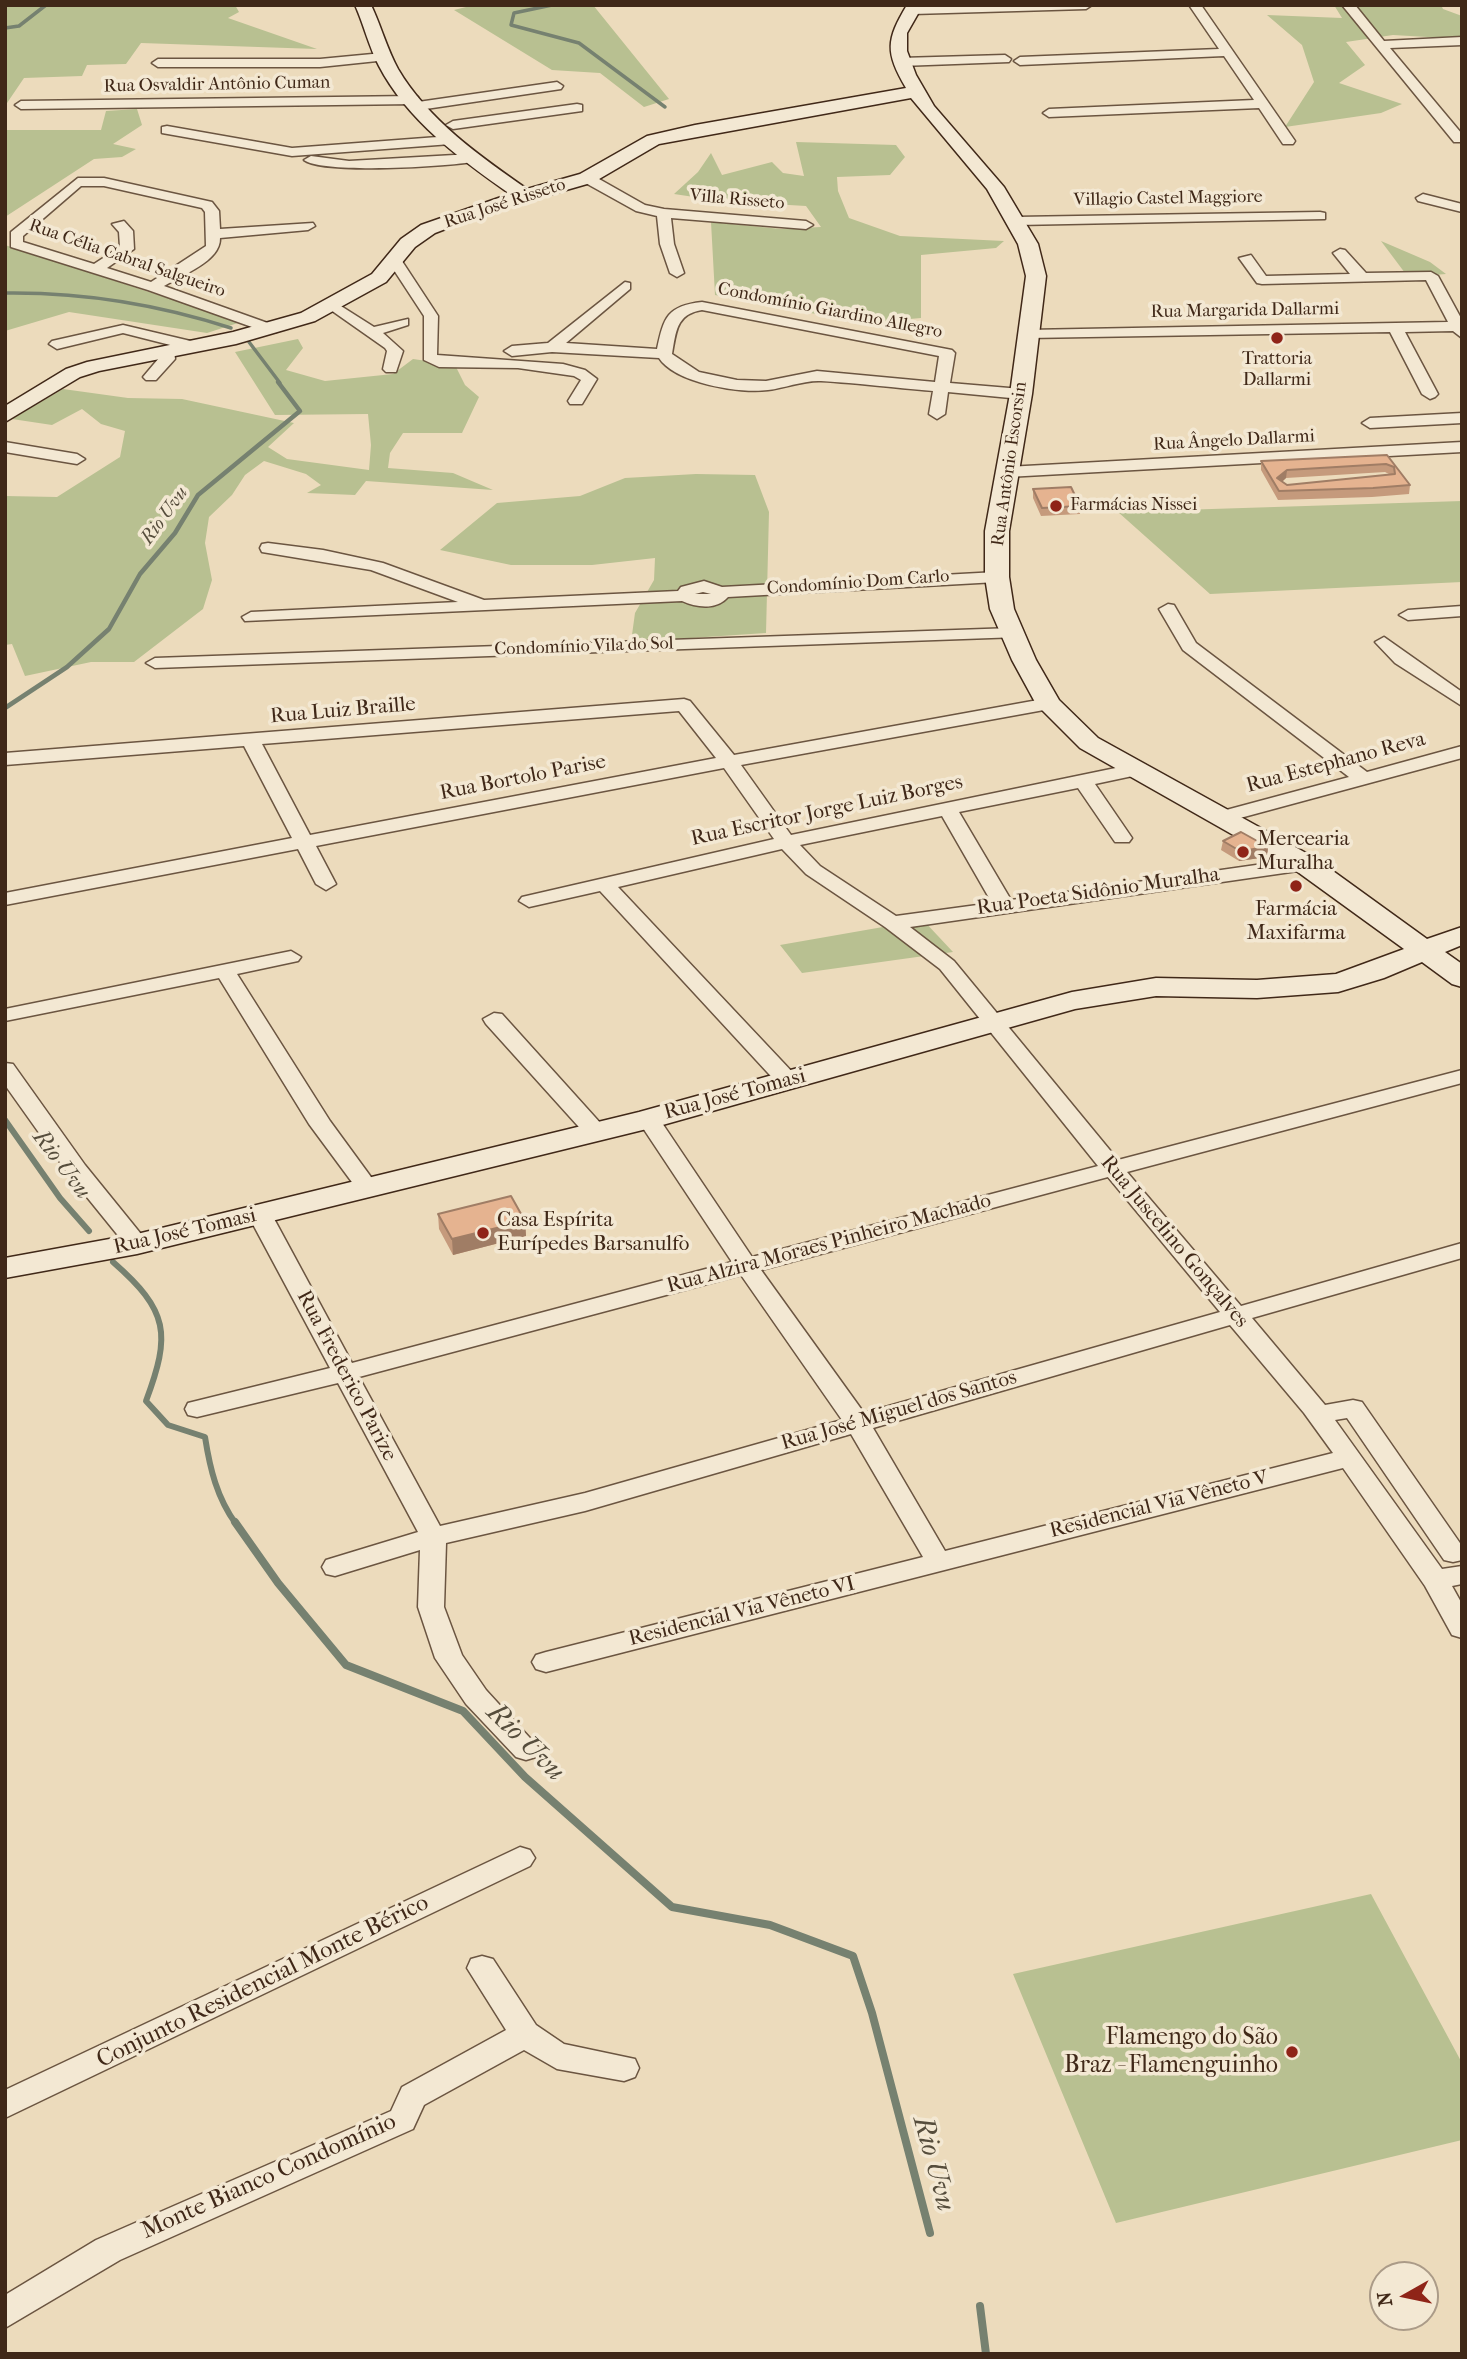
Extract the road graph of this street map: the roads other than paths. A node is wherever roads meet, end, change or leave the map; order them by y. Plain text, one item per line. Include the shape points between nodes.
1 (363, 5) edge
2 (1086, 5) edge
3 (1195, 5) edge
4 (1348, 5) edge
5 (914, 8) edge
6 (1462, 41) edge
7 (1381, 45) junction
8 (1225, 52) junction
9 (383, 57) junction
10 (1005, 59) dead end
11 (1020, 61) dead end
12 (901, 62) junction
13 (158, 63) dead end
14 (505, 82) dead end
15 (557, 86) dead end
16 (915, 92) junction
17 (480, 97) junction
18 (414, 101) junction
19 (1261, 104) junction
20 (21, 105) dead end
21 (577, 108) dead end
22 (1049, 113) dead end
23 (501, 119) junction
24 (167, 130) dead end
25 (452, 132) junction
26 (1459, 139) dead end
27 (1288, 141) dead end
28 (472, 158) junction
29 (311, 160) dead end
30 (587, 178) junction
31 (523, 195) junction
32 (1423, 198) dead end
33 (1462, 208) edge
34 (664, 213) junction
35 (1320, 216) dead end
36 (1017, 221) junction
37 (119, 224) dead end
38 (806, 225) dead end
39 (308, 226) dead end
40 (214, 234) junction
41 (1340, 253) dead end
42 (393, 258) junction
43 (1246, 258) dead end
44 (94, 269) junction
45 (677, 273) dead end
46 (1431, 276) joint
47 (1362, 278) junction
48 (625, 286) dead end
49 (153, 287) junction
50 (333, 305) junction
51 (403, 322) dead end
52 (1396, 328) junction
53 (271, 329) junction
54 (1460, 329) edge
55 (372, 332) junction
56 (1028, 334) junction
57 (57, 344) dead end
58 (194, 346) junction
59 (552, 347) junction
60 (166, 351) junction
61 (512, 351) dead end
62 (664, 354) junction
63 (391, 369) dead end
64 (151, 377) dead end
65 (943, 385) junction
66 (1021, 394) junction
67 (1430, 394) dead end
68 (576, 401) dead end
69 (937, 414) dead end
70 (5, 416) edge
71 (1462, 418) edge
72 (1370, 423) dead end
73 (5, 447) edge
74 (1462, 447) edge
75 (1322, 455) junction
76 (77, 459) dead end
77 (1007, 471) junction
78 (1334, 472) edge
79 (268, 548) dead end
80 (997, 577) junction
81 (720, 592) joint
82 (685, 596) joint
83 (485, 607) junction
84 (1168, 609) dead end
85 (1462, 611) edge
86 (1408, 615) dead end
87 (251, 617) dead end
88 (1013, 633) junction
89 (1384, 642) dead end
90 (155, 663) dead end
91 (1462, 701) edge
92 (1049, 704) junction
93 (684, 705) joint
94 (252, 742) junction
95 (1462, 752) edge
96 (5, 759) edge
97 (729, 761) junction
98 (1135, 770) junction
99 (1366, 780) junction
100 (1083, 781) junction
101 (948, 810) junction
102 (1222, 817) junction
103 (1122, 838) dead end
104 (786, 842) junction
105 (306, 843) junction
106 (1305, 864) junction
107 (603, 881) junction
108 (326, 884) dead end
109 (5, 899) edge
110 (530, 901) dead end
111 (1004, 906) junction
112 (892, 923) junction
113 (1462, 935) edge
114 (1423, 949) junction
115 (291, 957) dead end
116 (224, 970) junction
117 (1462, 978) edge
118 (5, 1015) edge
119 (494, 1018) dead end
120 (995, 1023) junction
121 (5, 1069) edge
122 (1462, 1076) edge
123 (788, 1081) junction
124 (648, 1119) junction
125 (595, 1131) junction
126 (1111, 1167) junction
127 (368, 1188) junction
128 (260, 1215) junction
129 (137, 1244) junction
130 (1462, 1250) edge
131 (747, 1267) junction
132 (5, 1268) edge
133 (1235, 1315) junction
134 (344, 1373) junction
135 (197, 1409) dead end
136 (1318, 1415) junction
137 (857, 1422) junction
138 (1349, 1458) junction
139 (433, 1537) junction
140 (938, 1561) junction
141 (1457, 1564) edge
142 (335, 1567) dead end
143 (1435, 1580) junction
144 (1462, 1628) edge
145 (546, 1662) dead end
146 (526, 1749) dead end
147 (520, 1858) dead end
148 (482, 1968) dead end
149 (525, 2034) junction
150 (624, 2068) dead end
151 (5, 2105) edge
152 (5, 2313) edge

1 - 9 main road
2 - 5 street
3 - 8 street
4 - 7 street
5 - 12 main road via 899,33
6 - 7 street
7 - 26 street
8 - 11 street
8 - 19 street
9 - 13 street via 320,63
9 - 18 main road
10 - 12 street
12 - 16 main road, Rua Antônio Escorsin
14 - 18 street
15 - 17 street
16 - 30 main road, Rua José Risseto via 670,135
16 - 36 main road, Rua Antônio Escorsin via 995,187
17 - 18 street
17 - 23 street
18 - 20 street, Rua Osvaldir Antônio Cuman
18 - 25 main road
19 - 22 street
19 - 27 street
21 - 23 street
23 - 25 street
24 - 25 street via 292,152
25 - 28 main road
28 - 29 street via 349,165
28 - 31 main road
30 - 31 main road, Rua José Risseto
30 - 34 street, Villa Risseto via 641,208
31 - 42 main road, Rua José Risseto via 428,229
32 - 33 street
34 - 38 street, Villa Risseto
34 - 45 street, Villa Risseto via 667,244
35 - 36 street, Villagio Castel Maggiore
36 - 56 main road, Rua Antônio Escorsin via 1036,276
37 - 44 street via 127,231 127,248
39 - 40 street
40 - 44 street, Rua Célia Cabral Salgueiro via 207,205 104,182 78,182 15,240
40 - 49 street via 208,253
41 - 47 street
42 - 50 main road, Rua José Risseto via 379,278
42 - 68 street via 430,316 429,358 519,363 586,375 589,379
43 - 47 street via 1262,280
44 - 49 street, Rua Célia Cabral Salgueiro
46 - 47 street
46 - 54 street
48 - 59 street
49 - 53 street, Rua Célia Cabral Salgueiro
50 - 53 main road, Rua José Risseto
50 - 55 street
51 - 55 street
52 - 54 street, Rua Margarida Dallarmi
52 - 56 street, Rua Margarida Dallarmi
52 - 67 street
53 - 58 main road, Rua José Risseto
55 - 63 street via 395,351
56 - 66 main road, Rua Antônio Escorsin
57 - 58 street via 123,328
58 - 60 main road, Rua José Risseto
59 - 61 street
59 - 62 street
60 - 64 street via 167,359
60 - 70 main road, Rua José Risseto via 73,373
62 - 65 street via 694,376 737,385 766,386 817,376
62 - 65 street, Condomínio Giardino Allegro via 671,320 686,308 713,307 947,353
65 - 66 street
65 - 69 street, Condomínio Giardino Allegro
66 - 77 main road, Rua Antônio Escorsin
71 - 72 street
73 - 76 street
74 - 75 street, Rua Ângelo Dallarmi
75 - 77 street, Rua Ângelo Dallarmi
75 - 78 street
77 - 80 main road, Rua Antônio Escorsin via 997,531
79 - 83 street, Condomínio Dom Carlo via 342,557 380,567
80 - 81 street, Condomínio Dom Carlo
80 - 88 main road, Rua Antônio Escorsin via 1002,609
81 - 82 street, Condomínio Dom Carlo via 719,597 701,602
82 - 83 street, Condomínio Dom Carlo
83 - 87 street, Condomínio Dom Carlo
84 - 99 street via 1198,654
85 - 86 street
88 - 90 street, Condomínio Vila do Sol
88 - 92 main road, Rua Antônio Escorsin
89 - 91 street
92 - 97 street, Rua Bortolo Parise
92 - 98 main road, Rua Antônio Escorsin via 1089,743
93 - 94 street, Rua Luiz Braille
93 - 97 street, Rua Juscelino Gonçalves
94 - 96 street, Rua Luiz Braille
94 - 105 street
95 - 99 street, Rua Estephano Reva
97 - 104 street, Rua Juscelino Gonçalves
97 - 105 street, Rua Bortolo Parise
98 - 100 street, Rua Escritor Jorge Luiz Borges
98 - 102 main road, Rua Antônio Escorsin
99 - 102 street, Rua Estephano Reva
100 - 101 street, Rua Escritor Jorge Luiz Borges
100 - 103 street
101 - 104 street, Rua Escritor Jorge Luiz Borges
101 - 111 street
102 - 106 main road, Rua Antônio Escorsin
104 - 107 street, Rua Escritor Jorge Luiz Borges
104 - 112 street, Rua Juscelino Gonçalves via 813,870
105 - 108 street
105 - 109 street, Rua Bortolo Parise
106 - 111 street, Rua Poeta Sidônio Muralha
106 - 114 main road, Rua Antônio Escorsin
107 - 110 street, Rua Escritor Jorge Luiz Borges
107 - 123 street
111 - 112 street, Rua Poeta Sidônio Muralha
112 - 120 street, Rua Juscelino Gonçalves via 947,965
113 - 114 main road, Rua José Tomasi
114 - 117 main road, Rua Antônio Escorsin
114 - 120 main road, Rua José Tomasi via 1338,983 1257,989 1156,987 1072,1001
115 - 116 street
116 - 118 street
116 - 127 street via 320,1125
119 - 125 street
120 - 123 main road, Rua José Tomasi
120 - 126 street, Rua Juscelino Gonçalves
121 - 129 street
122 - 126 street, Rua Alzira Moraes Pinheiro Machado
123 - 124 main road, Rua José Tomasi
124 - 125 main road, Rua José Tomasi
124 - 131 street
125 - 127 main road, Rua José Tomasi
126 - 131 street, Rua Alzira Moraes Pinheiro Machado
126 - 133 street, Rua Juscelino Gonçalves
127 - 128 main road, Rua José Tomasi
128 - 129 main road, Rua José Tomasi
128 - 134 street, Rua Frederico Parize
129 - 132 main road, Rua José Tomasi
130 - 133 street, Rua José Miguel dos Santos
131 - 134 street, Rua Alzira Moraes Pinheiro Machado
131 - 137 street
133 - 136 street, Rua Juscelino Gonçalves
133 - 137 street, Rua José Miguel dos Santos
134 - 135 street, Rua Alzira Moraes Pinheiro Machado
134 - 139 street, Rua Frederico Parize
136 - 138 street, Rua Juscelino Gonçalves
136 - 141 street via 1353,1408
137 - 139 street, Rua José Miguel dos Santos via 585,1502
137 - 140 street
138 - 140 street, Residencial Via Vêneto V
138 - 143 street, Rua Juscelino Gonçalves
139 - 142 street, Rua José Miguel dos Santos
139 - 146 street via 431,1606 449,1658 476,1697
140 - 145 street, Residencial Via Vêneto VI
141 - 143 street
143 - 144 street, Rua Juscelino Gonçalves
147 - 151 street, Conjunto Residencial Monte Bérico
148 - 149 street
149 - 150 street via 557,2056
149 - 152 street, Monte Bianco Condomínio via 413,2096 402,2120 108,2250

